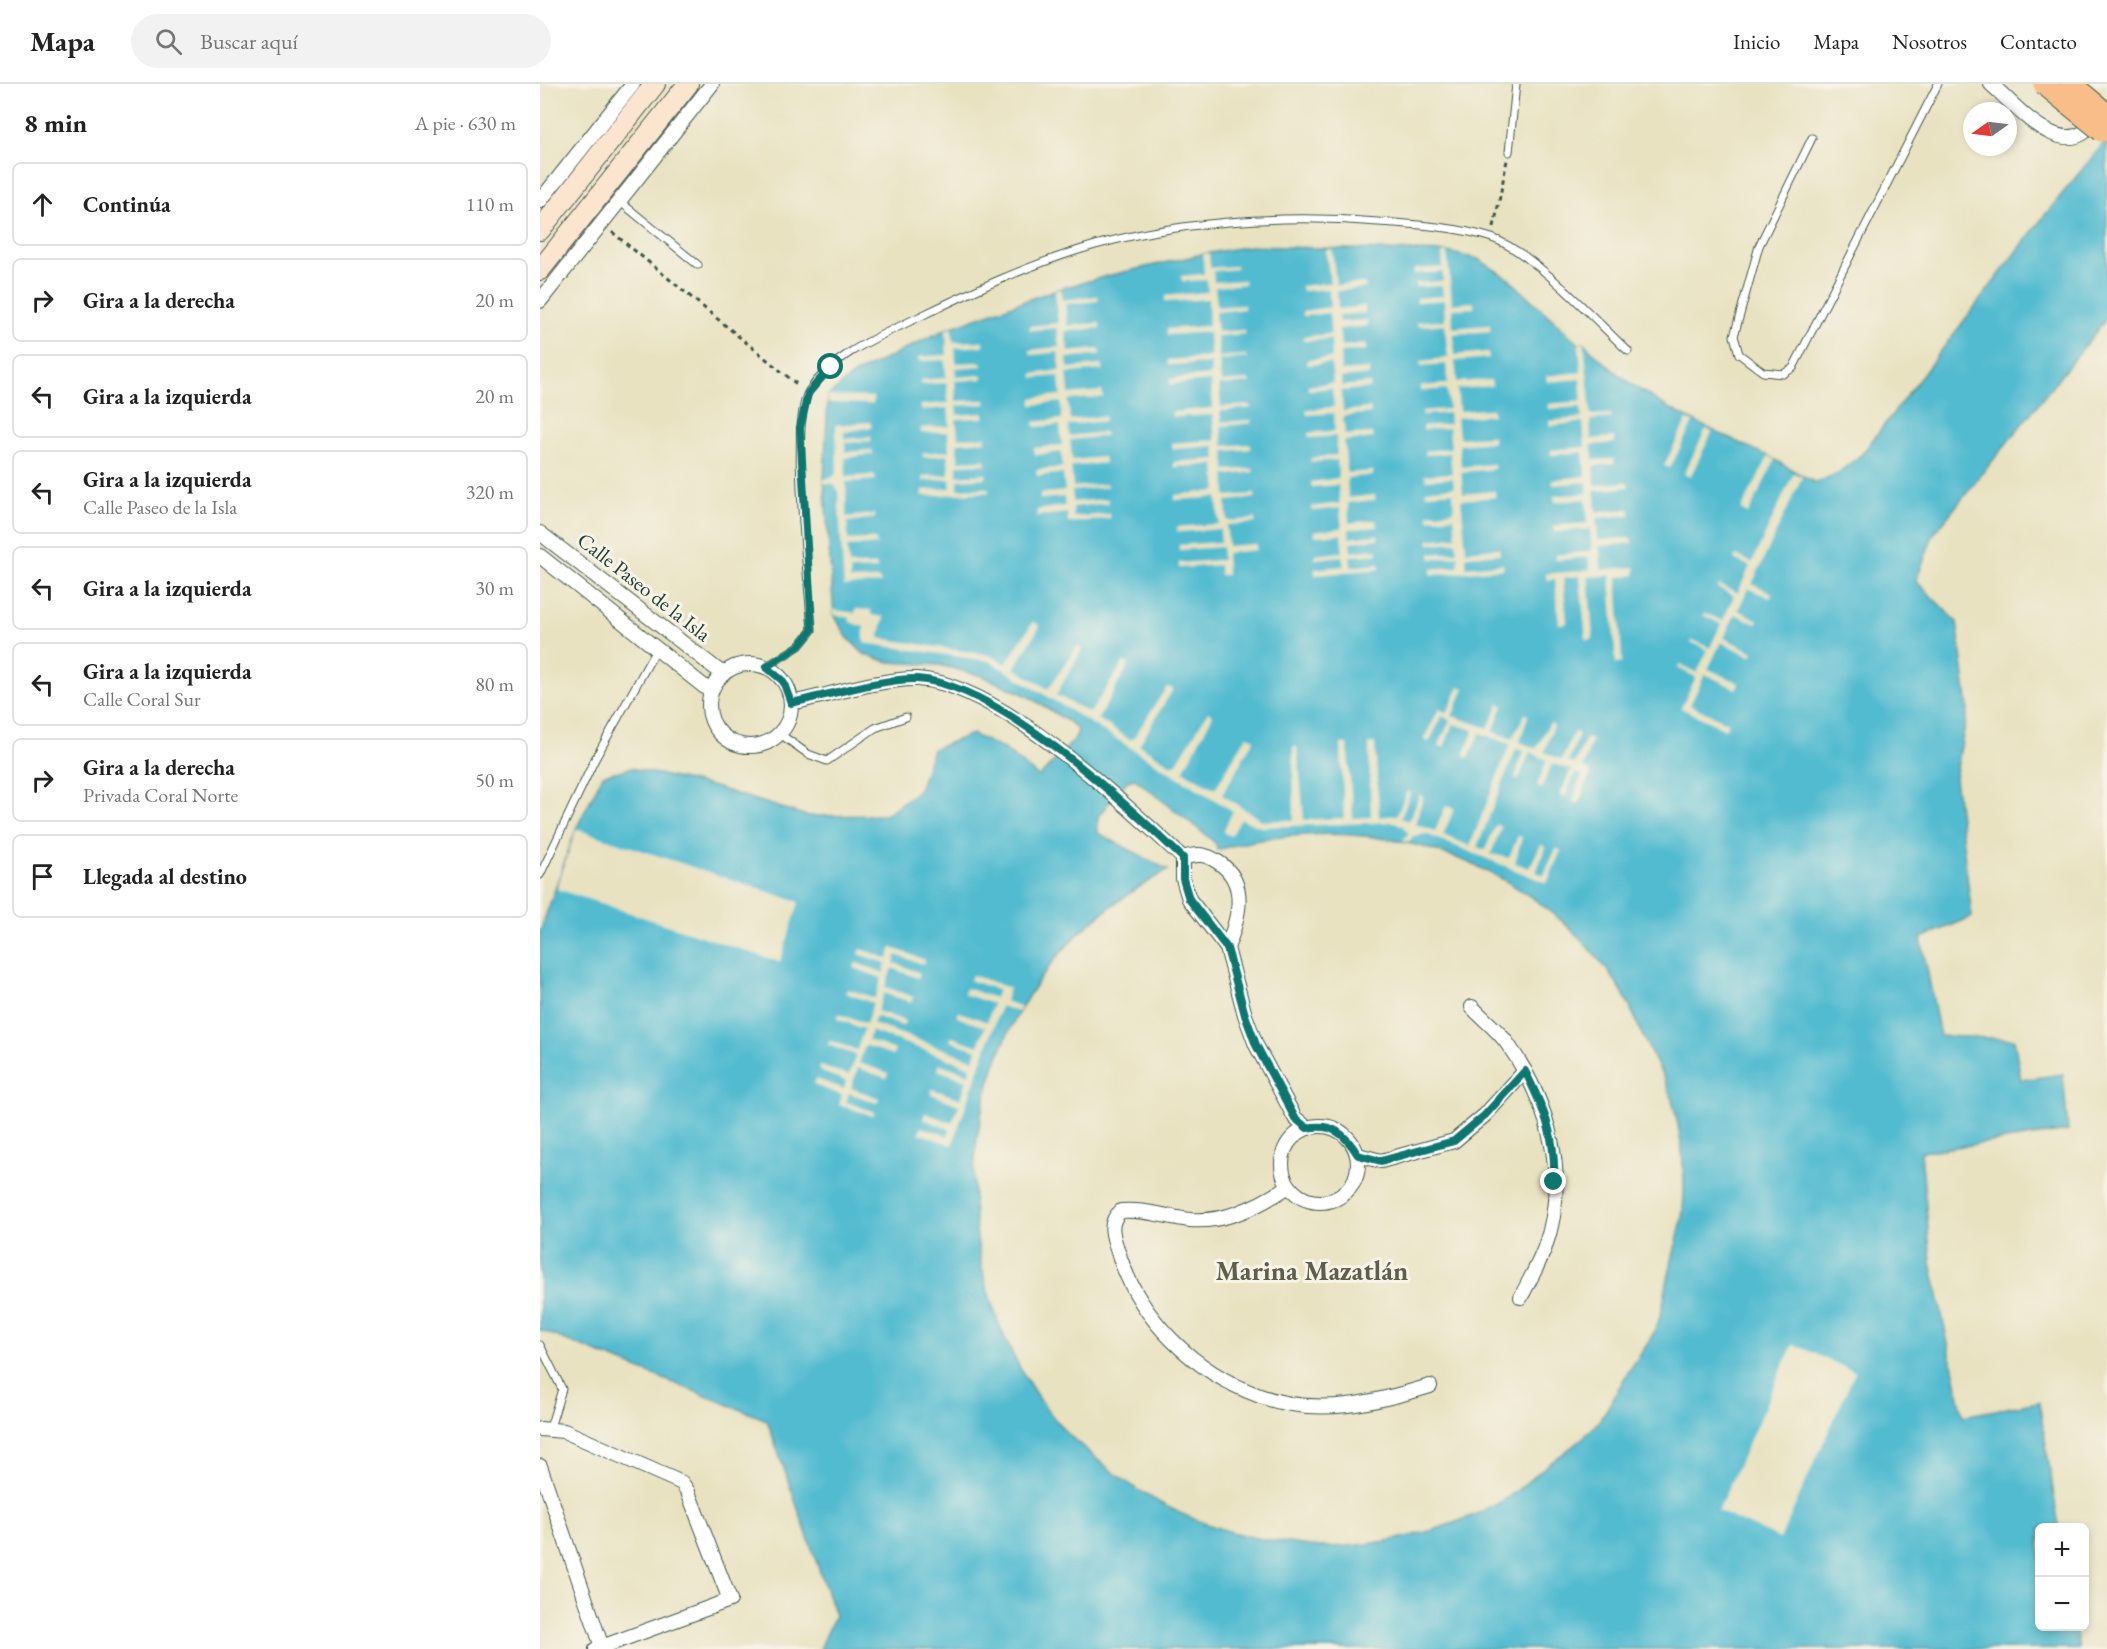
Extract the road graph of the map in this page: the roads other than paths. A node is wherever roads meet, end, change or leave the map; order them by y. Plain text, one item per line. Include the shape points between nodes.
1 (633, 84) edge
2 (655, 84) edge
3 (688, 84) edge
4 (712, 84) edge
5 (1516, 84) edge
6 (1938, 84) edge
7 (1990, 84) edge
8 (2044, 84) edge
9 (2071, 84) edge
10 (2107, 103) edge
11 (2105, 123) edge
12 (1812, 138) dead end
13 (1509, 152) road end
14 (618, 200) junction
15 (540, 201) edge
16 (540, 230) edge
17 (698, 265) dead end
18 (540, 270) edge
19 (540, 301) edge
20 (1629, 351) dead end
21 (540, 533) edge
22 (540, 556) edge
23 (657, 648) junction
24 (766, 667) junction
25 (723, 674) junction
26 (711, 692) junction
27 (791, 703) junction
28 (906, 717) dead end
29 (780, 734) junction
30 (1183, 858) junction
31 (540, 874) edge
32 (1227, 948) junction
33 (1472, 1007) dead end
34 (1525, 1071) junction
35 (1307, 1128) junction
36 (1358, 1155) junction
37 (1289, 1186) junction
38 (1521, 1297) dead end
39 (540, 1345) edge
40 (1430, 1386) dead end
41 (543, 1432) edge
42 (540, 1466) edge
43 (599, 1648) edge

1 - 15 street
2 - 16 main road
3 - 18 main road
4 - 14 street
5 - 13 lane
6 - 12 lane via 1793,368 1783,374 1763,372 1739,354 1734,336 1759,246
7 - 10 street via 2050,134 2061,138 2082,134
8 - 11 main road, bridge
9 - 11 main road, bridge
14 - 17 lane
14 - 19 street
20 - 24 lane via 1518,251 1492,238 1420,225 1328,218 1226,223 1085,248 1030,267 863,344 831,367 808,393 800,428 812,630 799,646
21 - 25 street, Calle Paseo de la Isla
22 - 23 street, Calle Paseo de la Isla
23 - 26 street, Calle Paseo de la Isla
23 - 31 lane via 595,759
24 - 25 street via 743,664
24 - 27 street via 783,681
25 - 26 street
26 - 29 street via 711,718 726,739 751,747
27 - 29 street via 790,716
27 - 30 street via 906,679 937,683 984,702 1054,746 1119,798
28 - 29 lane via 868,731 827,761 808,754
30 - 32 street via 1183,879 1189,899
30 - 32 street via 1207,855 1226,867 1236,881 1239,907
32 - 35 street via 1256,1045 1295,1118
33 - 34 street via 1506,1041
34 - 36 street via 1485,1115 1454,1141 1381,1161
34 - 38 street via 1546,1113 1555,1152 1552,1219 1545,1248
35 - 36 street via 1319,1126 1341,1133
35 - 37 street via 1285,1149 1283,1169
36 - 37 street via 1353,1183 1338,1197 1308,1200
37 - 40 street via 1271,1199 1216,1219 1192,1220 1121,1210 1111,1226 1124,1273 1139,1300 1189,1357 1224,1380 1260,1396 1319,1406 1380,1402
39 - 41 lane via 562,1389
41 - 43 street via 564,1431 682,1483 730,1600
42 - 43 street

